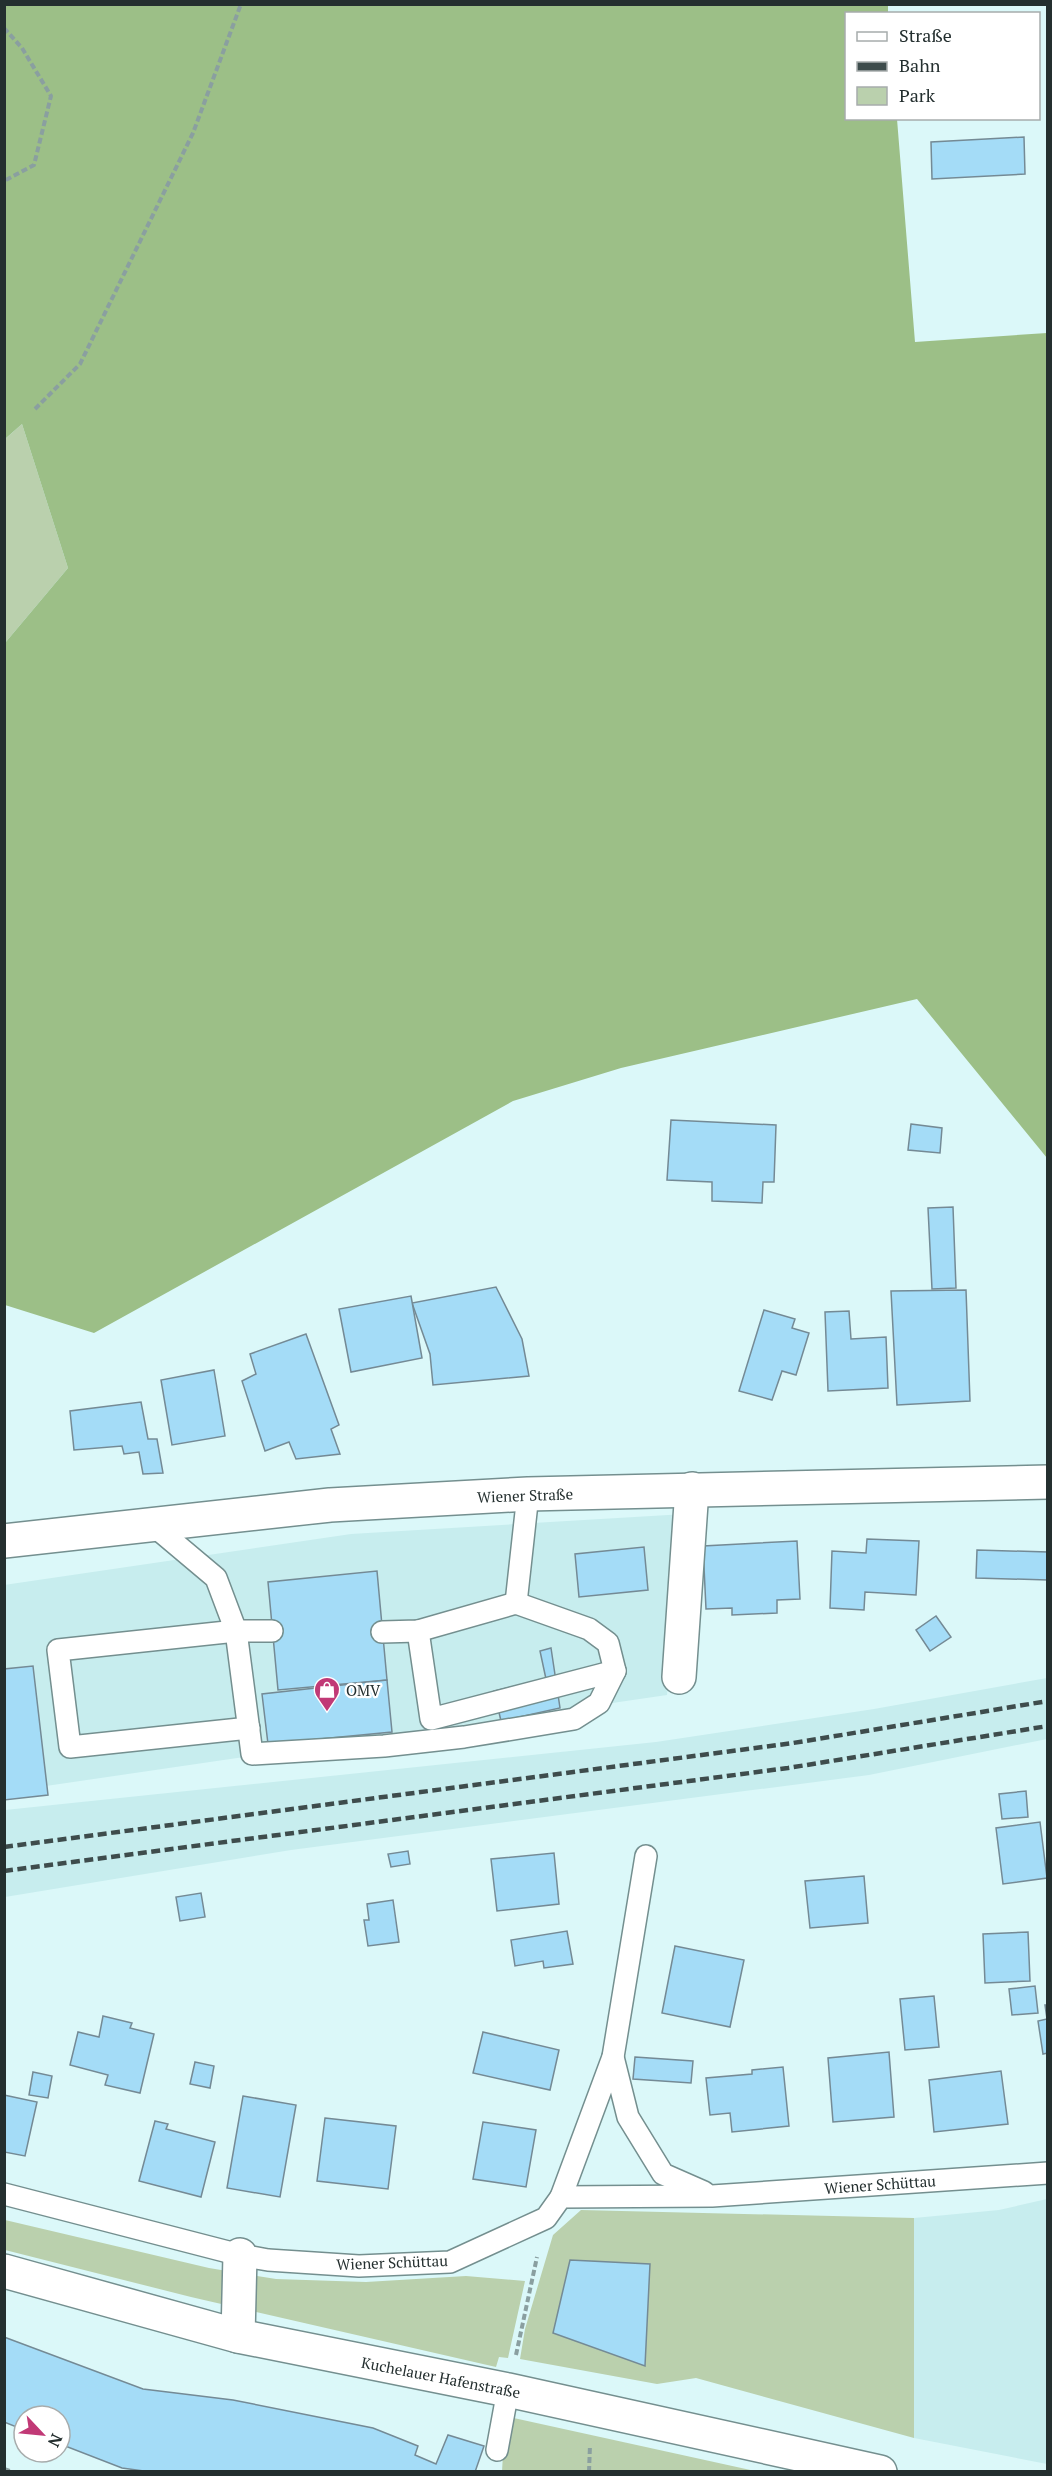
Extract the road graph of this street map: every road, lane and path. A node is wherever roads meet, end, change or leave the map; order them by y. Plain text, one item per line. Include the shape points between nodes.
1 (241, 4) edge
2 (4, 28) edge
3 (4, 181) edge
4 (35, 409) dead end
5 (1047, 1482) edge
6 (692, 1490) junction
7 (528, 1494) junction
8 (153, 1525) junction
9 (4, 1541) edge
10 (516, 1603) junction
11 (237, 1631) junction
12 (272, 1631) dead end
13 (418, 1631) junction
14 (382, 1632) dead end
15 (615, 1671) junction
16 (679, 1677) dead end
17 (249, 1728) junction
18 (646, 1856) dead end
19 (613, 2057) junction
20 (1047, 2173) edge
21 (4, 2194) edge
22 (712, 2196) junction
23 (561, 2197) junction
24 (546, 2218) junction
25 (240, 2255) junction
26 (4, 2271) edge
27 (238, 2336) junction
28 (508, 2390) junction
29 (590, 2445) dead end
30 (497, 2450) dead end
31 (4, 2469) edge
32 (13, 2472) edge
33 (589, 2472) edge
34 (880, 2472) edge

1 - 4 path via 193,133 80,364
2 - 3 path via 22,48 51,96 33,165
5 - 6 street, Wiener Straße
6 - 7 street, Wiener Straße
6 - 16 street
7 - 8 street, Wiener Straße via 330,1505
7 - 10 lane
8 - 9 street, Wiener Straße
8 - 11 lane via 216,1578
10 - 13 lane
10 - 15 lane via 589,1629 609,1643
11 - 12 lane
11 - 17 lane
11 - 17 lane via 58,1650 70,1746
13 - 14 lane
13 - 15 lane via 431,1719
15 - 17 lane via 599,1703 574,1719 464,1737 252,1754
18 - 19 lane, Wiener Schüttau
19 - 22 lane, Wiener Schüttau via 628,2117 663,2174
19 - 23 lane, Wiener Schüttau
20 - 22 lane, Wiener Schüttau
21 - 25 lane, Wiener Schüttau
22 - 23 lane, Wiener Schüttau
23 - 24 lane, Wiener Schüttau
24 - 25 lane, Wiener Schüttau via 450,2262 359,2266
24 - 28 path
25 - 27 street
26 - 27 street, Kuchelauer Hafenstraße
27 - 28 street, Kuchelauer Hafenstraße
28 - 30 lane
28 - 34 street, Kuchelauer Hafenstraße
29 - 33 path
31 - 32 path

